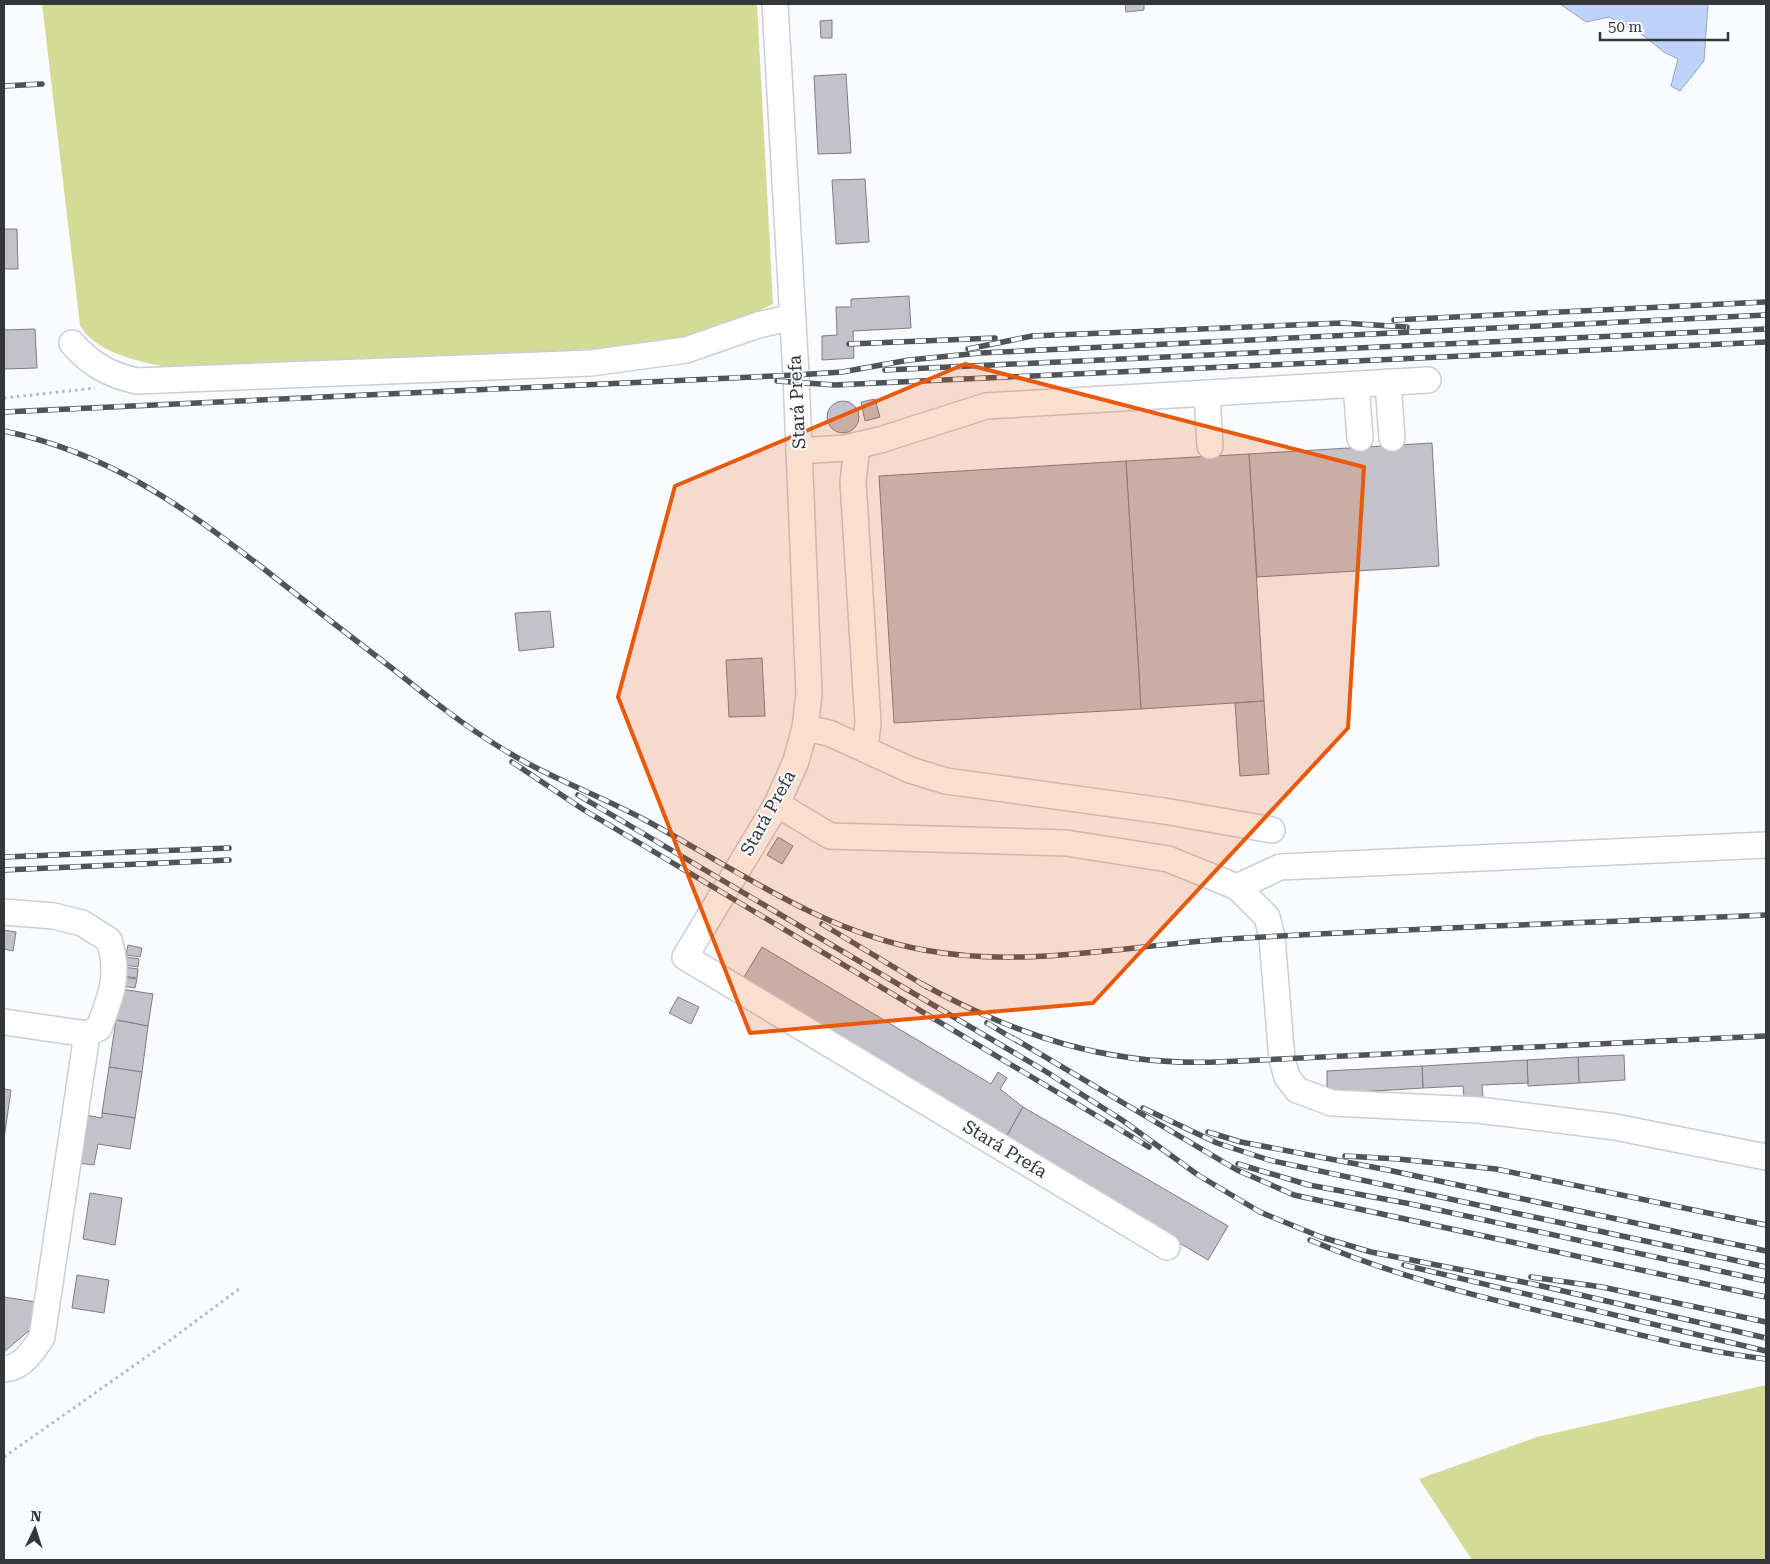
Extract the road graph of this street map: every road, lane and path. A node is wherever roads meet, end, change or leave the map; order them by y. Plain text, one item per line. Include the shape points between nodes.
1 (775, 4) edge
2 (793, 317) junction
3 (72, 344) dead end
4 (1428, 380) dead end
5 (1388, 382) junction
6 (1356, 384) junction
7 (99, 387) dead end
8 (1207, 393) junction
9 (4, 398) edge
10 (1360, 438) dead end
11 (1392, 438) dead end
12 (1210, 446) dead end
13 (845, 447) junction
14 (799, 451) junction
15 (806, 728) junction
16 (865, 749) junction
17 (777, 804) junction
18 (1272, 830) dead end
19 (1766, 845) edge
20 (1238, 888) junction
21 (4, 912) edge
22 (4, 1022) edge
23 (87, 1034) junction
24 (1766, 1157) edge
25 (1167, 1247) dead end
26 (239, 1289) dead end
27 (4, 1369) edge
28 (4, 1457) edge

1 - 2 lane, Stará Prefa
2 - 3 lane via 758,325 686,350 591,363 138,380 102,370
2 - 14 lane, Stará Prefa
4 - 5 lane
5 - 6 lane
5 - 11 lane
6 - 8 lane
6 - 10 lane
7 - 9 path
8 - 12 lane
8 - 13 lane via 986,406
13 - 14 lane
13 - 16 lane via 853,482 868,723
14 - 15 lane, Stará Prefa via 809,694
15 - 16 lane via 829,733
15 - 17 lane, Stará Prefa
16 - 18 lane via 910,770 946,781 1164,811
17 - 20 lane via 830,836 1066,843 1168,859
17 - 25 lane, Stará Prefa via 685,956
19 - 20 lane via 1280,867
20 - 24 lane via 1267,917 1272,937 1282,1059 1287,1077 1297,1090 1332,1103 1478,1110 1616,1127
21 - 23 lane via 54,916 82,923 109,940 115,958 113,991 100,1028
22 - 23 lane
23 - 27 lane via 42,1337 30,1357
26 - 28 path

